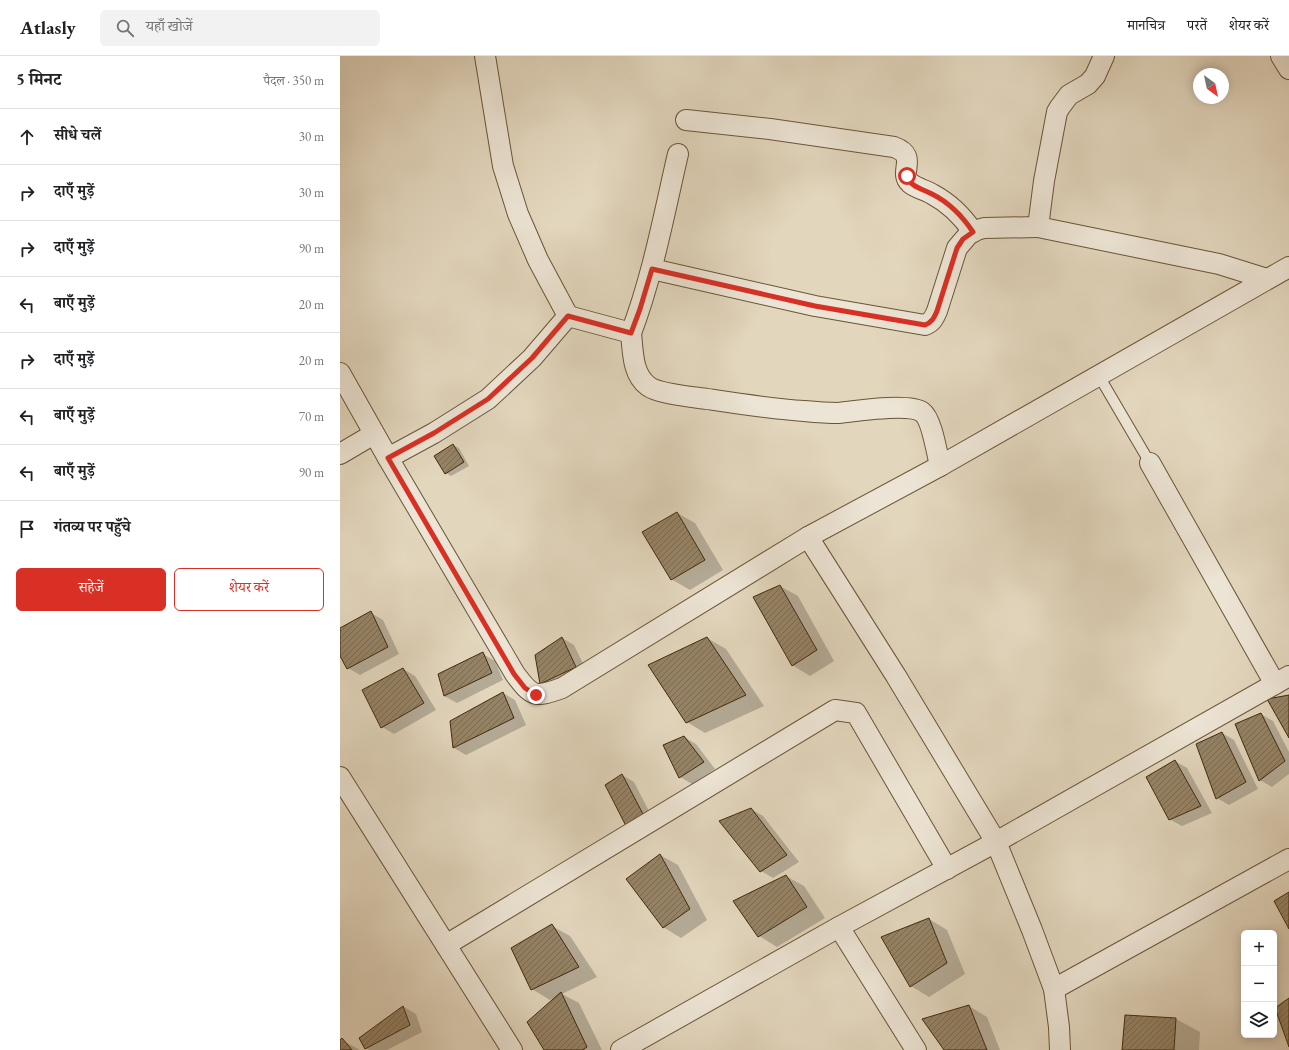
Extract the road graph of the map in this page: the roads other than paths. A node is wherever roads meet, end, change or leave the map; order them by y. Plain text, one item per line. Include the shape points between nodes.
1 (485, 56) edge
2 (1104, 56) edge
3 (1282, 56) edge
4 (1289, 69) edge
5 (686, 120) dead end
6 (678, 154) dead end
7 (1038, 227) junction
8 (973, 232) junction
9 (1289, 266) edge
10 (652, 269) junction
11 (1267, 279) junction
12 (568, 316) junction
13 (631, 333) junction
14 (340, 373) edge
15 (1099, 376) junction
16 (374, 434) junction
17 (340, 454) edge
18 (388, 458) junction
19 (1150, 463) joint
20 (940, 466) junction
21 (808, 537) junction
22 (1282, 680) edge
23 (340, 777) edge
24 (996, 842) junction
25 (1289, 859) edge
26 (947, 869) junction
27 (839, 927) junction
28 (446, 945) junction
29 (1054, 989) junction
30 (512, 1050) edge
31 (621, 1050) edge
32 (916, 1050) edge
33 (1060, 1050) edge

1 - 12 street via 503,166 518,214 538,260
2 - 7 street via 1095,76 1088,84 1069,95 1057,112
3 - 4 street
5 - 8 street via 770,129 900,149 906,157 910,183 948,204
6 - 10 street
7 - 8 street via 984,228
7 - 11 street via 1219,264
8 - 10 street via 963,239 957,248 934,319 925,325 815,306
9 - 11 street
10 - 13 street
11 - 15 street
12 - 13 street
12 - 18 street via 532,358 488,399
13 - 20 street via 634,360 640,377 650,388 675,395 777,410 835,413 914,409 922,412 929,420
14 - 16 street
15 - 19 lane
15 - 20 street
16 - 17 street
16 - 18 street
18 - 21 street via 514,674 525,688 536,695 562,688
19 - 22 street
20 - 21 street
21 - 24 street
22 - 24 street
23 - 28 street
24 - 26 street
24 - 29 street
25 - 29 street
26 - 27 street
26 - 28 street via 856,713 835,710
27 - 31 street
27 - 32 street
28 - 30 street
29 - 33 street

